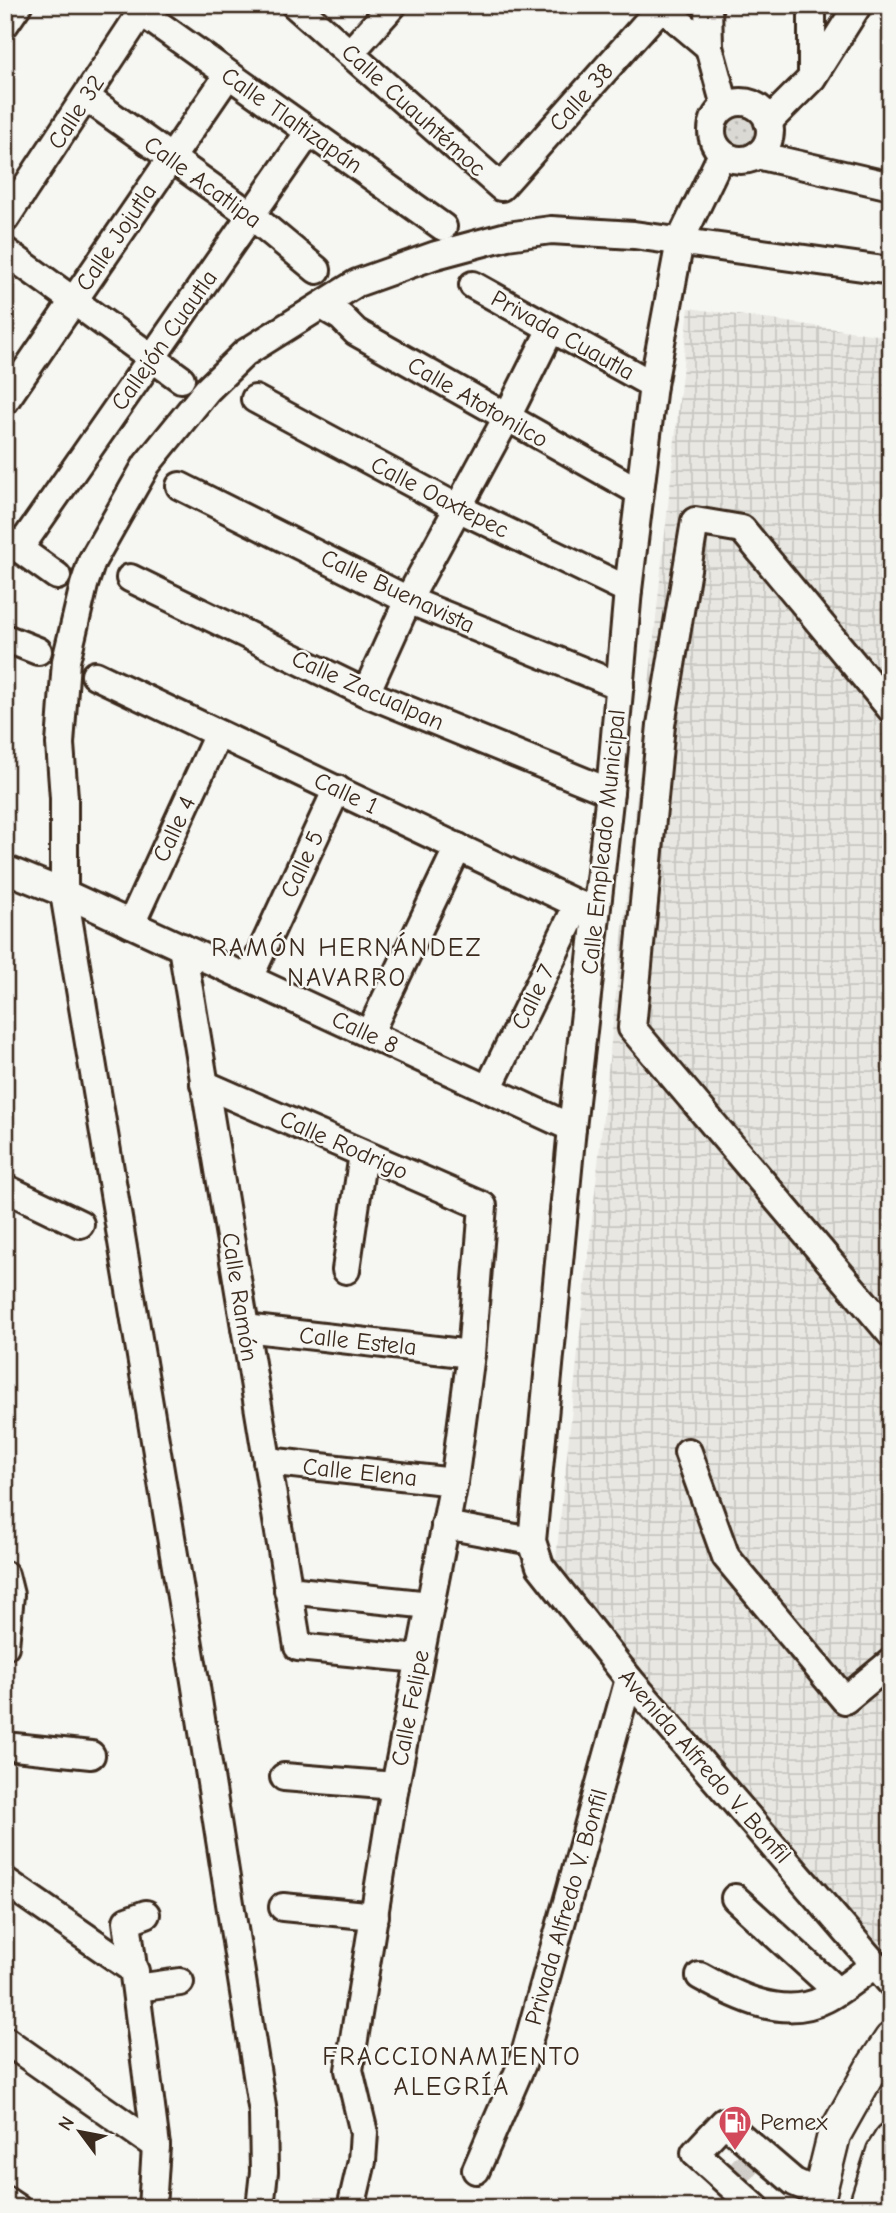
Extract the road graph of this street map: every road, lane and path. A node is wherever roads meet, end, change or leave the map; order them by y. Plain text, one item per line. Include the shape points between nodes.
1 (18, 5) edge
2 (295, 5) edge
3 (393, 5) edge
4 (708, 5) edge
5 (812, 5) edge
6 (858, 5) edge
7 (660, 6) edge
8 (140, 8) edge
9 (5, 24) edge
10 (709, 47) junction
11 (350, 53) junction
12 (228, 75) junction
13 (812, 78) junction
14 (86, 97) junction
15 (725, 106) junction
16 (768, 122) junction
17 (309, 132) junction
18 (722, 154) junction
19 (757, 155) junction
20 (171, 157) junction
21 (891, 186) edge
22 (501, 187) joint
23 (10, 202) edge
24 (252, 216) junction
25 (443, 227) dead end
26 (680, 241) junction
27 (5, 251) edge
28 (317, 270) dead end
29 (891, 271) edge
30 (473, 285) dead end
31 (73, 301) junction
32 (331, 312) dead end
33 (551, 330) junction
34 (151, 357) junction
35 (181, 379) dead end
36 (653, 385) junction
37 (255, 399) dead end
38 (5, 401) edge
39 (506, 419) junction
40 (180, 486) dead end
41 (638, 491) junction
42 (458, 508) junction
43 (12, 544) edge
44 (57, 576) dead end
45 (130, 578) dead end
46 (628, 590) junction
47 (408, 600) junction
48 (5, 638) edge
49 (38, 651) dead end
50 (95, 675) dead end
51 (620, 686) junction
52 (366, 693) junction
53 (891, 709) edge
54 (218, 734) junction
55 (337, 789) junction
56 (610, 792) junction
57 (458, 847) junction
58 (5, 869) edge
59 (64, 893) junction
60 (587, 909) junction
61 (131, 924) junction
62 (182, 947) junction
63 (249, 978) junction
64 (369, 1034) junction
65 (204, 1084) junction
66 (488, 1089) junction
67 (572, 1128) junction
68 (363, 1154) junction
69 (5, 1188) edge
70 (483, 1206) joint
71 (80, 1224) dead end
72 (346, 1270) dead end
73 (245, 1328) junction
74 (891, 1334) edge
75 (471, 1354) junction
76 (688, 1452) dead end
77 (267, 1461) junction
78 (454, 1482) junction
79 (445, 1525) junction
80 (532, 1541) junction
81 (5, 1575) edge
82 (288, 1590) junction
83 (430, 1605) junction
84 (5, 1646) edge
85 (419, 1660) junction
86 (891, 1662) edge
87 (629, 1679) junction
88 (5, 1746) edge
89 (91, 1755) dead end
90 (284, 1777) dead end
91 (396, 1786) junction
92 (5, 1881) edge
93 (736, 1898) dead end
94 (283, 1907) dead end
95 (146, 1914) dead end
96 (376, 1916) junction
97 (883, 1973) edge
98 (700, 1976) dead end
99 (136, 1980) junction
100 (180, 1982) dead end
101 (837, 1991) junction
102 (891, 2039) edge
103 (5, 2040) edge
104 (891, 2138) edge
105 (156, 2146) junction
106 (475, 2170) dead end
107 (5, 2200) edge
108 (812, 2202) edge
109 (17, 2208) edge
110 (152, 2208) edge
111 (260, 2208) edge
112 (351, 2208) edge
113 (756, 2208) edge
114 (865, 2208) edge

1 - 9 street
2 - 11 street, Calle Cuauhtémoc
3 - 11 street
4 - 10 street
5 - 13 street
6 - 13 street
7 - 10 street
7 - 22 street, Calle 38
8 - 12 street, Calle Tlaltizapán
8 - 14 street, Calle 32
10 - 15 street
11 - 22 street, Calle Cuauhtémoc
12 - 17 street, Calle Tlaltizapán
12 - 20 street, Calle Jojutla
13 - 16 street
14 - 20 street, Calle Acatlipa
14 - 23 street, Calle 32
15 - 16 street via 751,104
15 - 18 street via 712,129
16 - 19 street via 768,140
17 - 24 street, Callejón Cuautla
17 - 25 street, Calle Tlaltizapán
18 - 19 street via 740,160
18 - 26 street, Calle Empleado Municipal
19 - 21 street
20 - 24 street, Calle Acatlipa
20 - 31 street, Calle Jojutla
24 - 28 street, Calle Acatlipa
24 - 34 street, Callejón Cuautla
26 - 29 street
26 - 36 street, Calle Empleado Municipal
26 - 59 street via 551,230 508,236 428,258 357,283 324,302 245,353 207,390 147,464 92,561 82,591 66,661 60,744
27 - 31 street
30 - 33 street, Privada Cuautla
31 - 34 street
31 - 38 street, Calle Jojutla
32 - 39 street, Calle Atotonilco via 356,332
33 - 36 street, Privada Cuautla
33 - 39 street
34 - 35 street
34 - 43 street, Callejón Cuautla
36 - 41 street, Calle Empleado Municipal
37 - 42 street, Calle Oaxtepec
39 - 41 street, Calle Atotonilco
39 - 42 street
40 - 47 street, Calle Buenavista
41 - 46 street, Calle Empleado Municipal
42 - 46 street, Calle Oaxtepec
42 - 47 street
43 - 44 street
45 - 52 street, Calle Zacualpan
46 - 51 street, Calle Empleado Municipal
47 - 51 street, Calle Buenavista
47 - 52 street
48 - 49 street
50 - 54 street, Calle 1
51 - 56 street, Calle Empleado Municipal
52 - 56 street, Calle Zacualpan
53 - 74 street via 742,529 695,521 661,725 632,1028
54 - 55 street, Calle 1
54 - 61 street, Calle 4
55 - 57 street, Calle 1
55 - 63 street, Calle 5
56 - 60 street, Calle Empleado Municipal
57 - 60 street, Calle 1
57 - 64 street
58 - 59 street, Calle 8
59 - 61 street, Calle 8
59 - 111 street via 263,2113
60 - 66 street, Calle 7
60 - 67 street, Calle Empleado Municipal
61 - 62 street, Calle 8
62 - 63 street, Calle 8
62 - 65 street, Calle Ramón
63 - 64 street, Calle 8
64 - 66 street, Calle 8
65 - 68 street, Calle Rodrigo
65 - 73 street, Calle Ramón
66 - 67 street, Calle 8
67 - 80 street, Calle Empleado Municipal
68 - 70 street, Calle Rodrigo
68 - 72 street
69 - 71 street
70 - 75 street, Calle Felipe
73 - 75 street, Calle Estela
73 - 77 street, Calle Ramón
75 - 78 street, Calle Felipe
76 - 86 street via 726,1557 845,1700
77 - 78 street, Calle Elena
77 - 82 street, Calle Ramón
78 - 79 street, Calle Felipe
79 - 80 street
79 - 83 street, Calle Felipe
80 - 87 street, Avenida Alfredo V. Bonfil via 540,1566
81 - 84 street via 10,1595
82 - 83 street
82 - 85 street, Calle Ramón via 298,1647
83 - 85 street, Calle Felipe
85 - 91 street, Calle Felipe
87 - 97 street, Avenida Alfredo V. Bonfil
87 - 106 street, Privada Alfredo V. Bonfil via 522,2064
88 - 89 street
90 - 91 street
91 - 96 street, Calle Felipe
92 - 99 street
93 - 101 street
94 - 96 street
95 - 99 street via 127,1920
96 - 112 street, Calle Felipe via 349,2070 363,2133
97 - 101 street
98 - 101 street via 733,1994 787,2008 825,2000
99 - 100 street
99 - 105 street
102 - 108 main road via 834,2135
103 - 105 street
104 - 114 main road
105 - 110 street
107 - 109 street
108 - 113 street via 794,2182 743,2169

